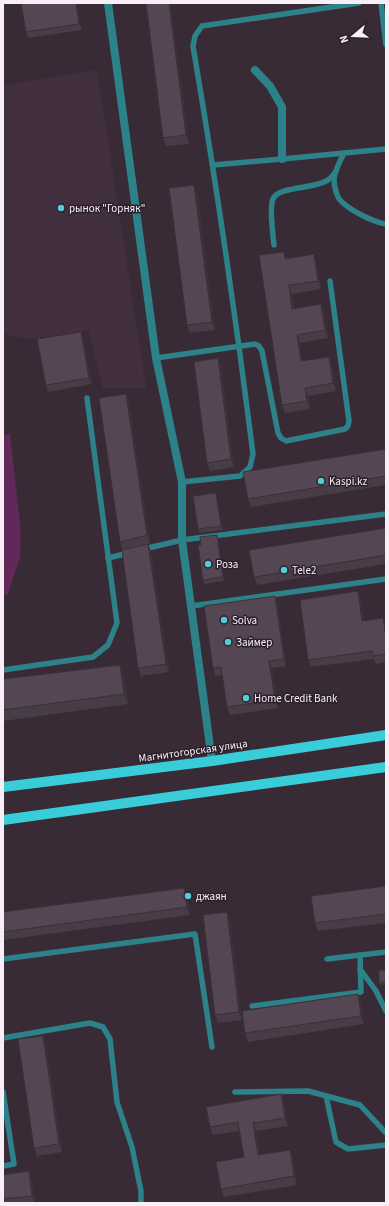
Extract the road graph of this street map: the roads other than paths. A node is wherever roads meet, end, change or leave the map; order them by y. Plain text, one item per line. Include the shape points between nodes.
1 (108, 3) edge
2 (359, 3) edge
3 (381, 3) edge
4 (386, 45) edge
5 (255, 70) dead end
6 (386, 149) edge
7 (344, 153) junction
8 (282, 159) junction
9 (214, 165) junction
10 (336, 171) junction
11 (386, 224) edge
12 (274, 246) dead end
13 (330, 282) dead end
14 (240, 346) junction
15 (156, 358) junction
16 (87, 398) dead end
17 (182, 482) junction
18 (386, 514) edge
19 (182, 540) junction
20 (108, 558) junction
21 (386, 579) edge
22 (191, 606) junction
23 (3, 670) edge
24 (386, 735) edge
25 (212, 761) junction
26 (386, 767) edge
27 (3, 787) edge
28 (3, 820) edge
29 (386, 952) edge
30 (360, 955) junction
31 (3, 959) edge
32 (327, 959) dead end
33 (360, 969) junction
34 (252, 1006) dead end
35 (386, 1011) edge
36 (3, 1038) edge
37 (212, 1047) dead end
38 (3, 1092) edge
39 (235, 1092) dead end
40 (326, 1096) junction
41 (386, 1133) edge
42 (386, 1145) edge
43 (3, 1166) edge
44 (141, 1203) edge

1 - 15 street
2 - 9 lane via 202,26 195,36 193,46
3 - 4 lane
5 - 8 street via 270,86 282,107
6 - 7 lane
7 - 8 lane
7 - 10 lane
8 - 9 lane
9 - 14 lane
10 - 11 lane via 334,187 340,199 353,210 375,222
10 - 12 lane via 320,184 280,192 273,197 271,206
13 - 14 lane via 349,421 345,429 286,441 281,438 262,351 255,344
14 - 15 lane
14 - 17 lane via 253,454 250,467 240,476
15 - 17 street
16 - 20 lane
17 - 19 street
18 - 19 lane
19 - 20 lane
19 - 22 street
20 - 23 lane via 117,623 108,645 93,657
21 - 22 lane
22 - 25 street
24 - 25 main road, Магнитогорская улица
25 - 27 main road, Магнитогорская улица
26 - 28 main road
29 - 30 lane
30 - 32 lane
30 - 33 lane
31 - 37 lane via 195,934
33 - 34 lane via 361,992
33 - 35 lane via 376,991
36 - 44 lane via 90,1023 103,1026 110,1040 117,1102 132,1147
38 - 43 lane via 14,1164
39 - 40 lane via 308,1091
40 - 41 lane via 360,1105
40 - 42 lane via 336,1142 348,1149

